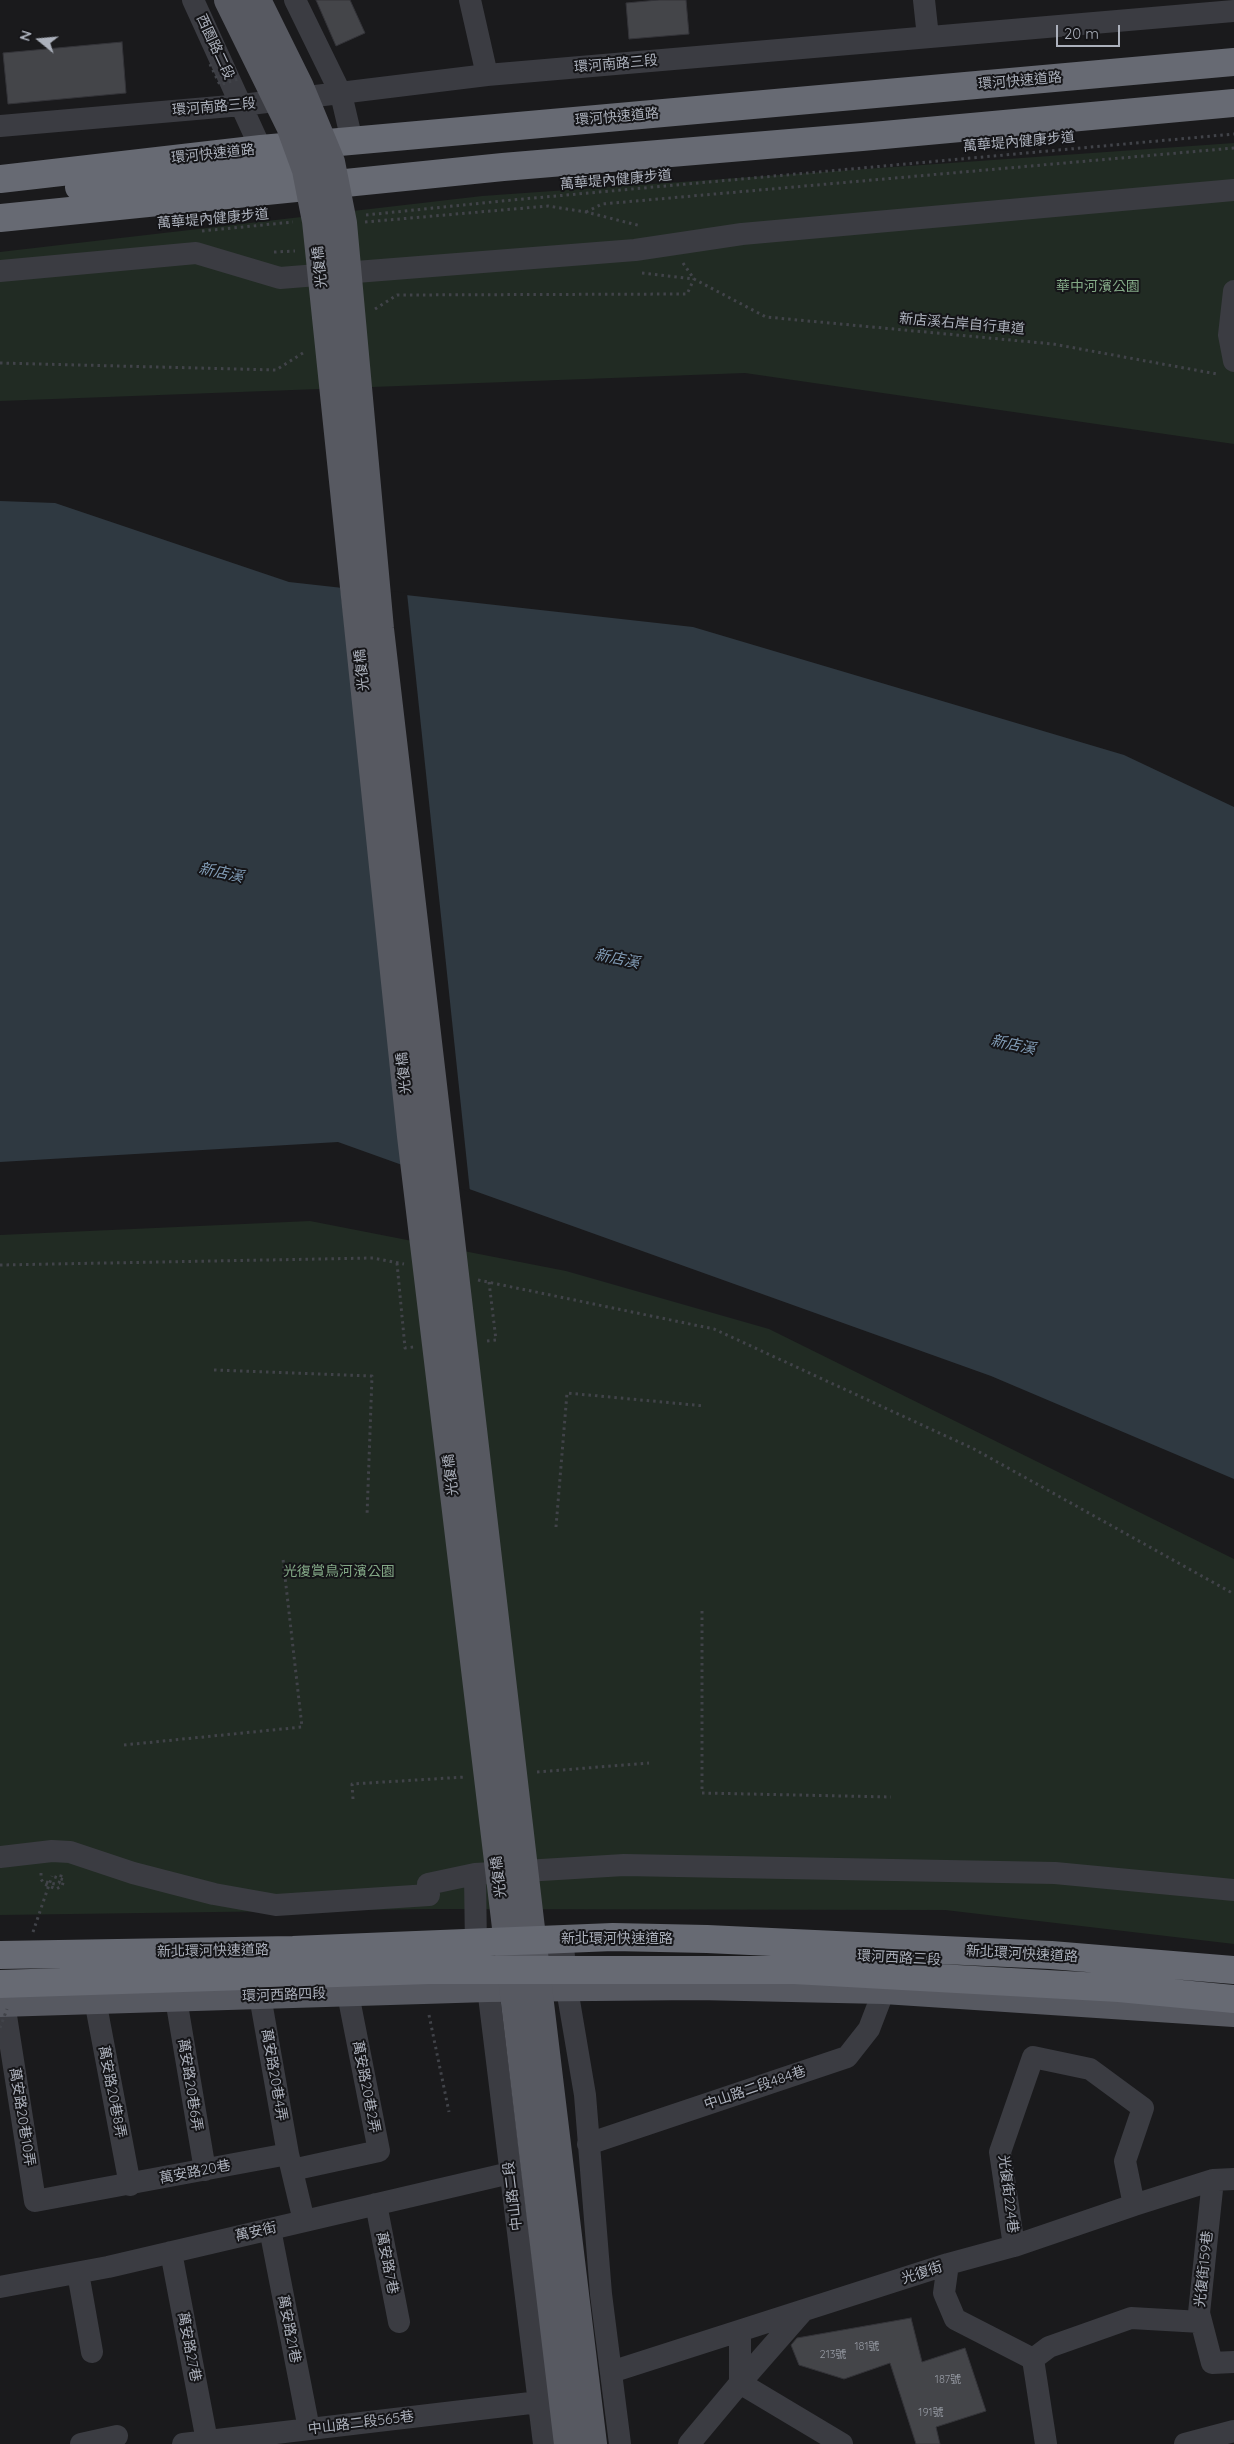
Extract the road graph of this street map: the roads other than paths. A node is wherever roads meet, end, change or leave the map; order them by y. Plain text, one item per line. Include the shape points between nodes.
1 (193, 0) edge
2 (228, 0) edge
3 (256, 0) edge
4 (295, 0) edge
5 (474, 0) edge
6 (924, 0) edge
7 (1234, 11) edge
8 (928, 37) junction
9 (1234, 62) edge
10 (487, 74) junction
11 (341, 94) junction
12 (1234, 103) edge
13 (242, 105) junction
14 (0, 126) edge
15 (352, 141) junction
16 (261, 149) junction
17 (318, 166) junction
18 (503, 167) junction
19 (0, 179) edge
20 (1234, 190) edge
21 (0, 194) edge
22 (0, 218) edge
23 (0, 271) edge
24 (1234, 291) edge
25 (1229, 368) edge
26 (0, 1857) edge
27 (475, 1874) junction
28 (1234, 1890) edge
29 (517, 1922) junction
30 (563, 1946) junction
31 (476, 1950) junction
32 (0, 1955) edge
33 (0, 1960) edge
34 (1234, 1970) edge
35 (1234, 1981) edge
36 (488, 1988) junction
37 (567, 1989) junction
38 (884, 1990) junction
39 (348, 1994) junction
40 (260, 1996) junction
41 (1, 1997) edge
42 (176, 1999) junction
43 (1234, 1999) edge
44 (95, 2000) junction
45 (1234, 2013) edge
46 (588, 2144) junction
47 (290, 2162) junction
48 (205, 2170) junction
49 (510, 2173) junction
50 (1223, 2180) edge
51 (130, 2185) junction
52 (35, 2201) joint
53 (376, 2204) junction
54 (1134, 2205) junction
55 (304, 2221) junction
56 (270, 2229) junction
57 (1014, 2246) junction
58 (171, 2252) junction
59 (948, 2264) junction
60 (78, 2273) junction
61 (0, 2287) edge
62 (803, 2311) junction
63 (399, 2322) dead end
64 (1201, 2322) junction
65 (740, 2331) junction
66 (92, 2352) dead end
67 (1033, 2359) junction
68 (1234, 2362) edge
69 (611, 2372) junction
70 (740, 2383) junction
71 (539, 2402) junction
72 (308, 2429) junction
73 (1234, 2431) edge
74 (117, 2436) dead end
75 (207, 2441) junction
76 (81, 2444) edge
77 (183, 2444) edge
78 (544, 2444) edge
79 (568, 2444) edge
80 (593, 2444) edge
81 (620, 2444) edge
82 (689, 2444) edge
83 (842, 2444) edge
84 (1046, 2444) edge
85 (1185, 2444) edge

1 - 13 street, 西園路二段
2 - 17 main road, bridge via 290,126
3 - 17 main road, bridge via 300,87
4 - 11 street
5 - 10 street
6 - 8 street
7 - 8 street, 環河南路三段
8 - 10 street, 環河南路三段
9 - 15 highway, 環河快速道路
10 - 11 street, 環河南路三段
11 - 13 street, 環河南路三段
11 - 15 street
12 - 18 highway
13 - 14 street, 環河南路三段
13 - 16 street, 西園路二段
15 - 16 highway, 環河快速道路
16 - 19 highway, 環河快速道路
17 - 29 main road, 光復橋, bridge via 306,222 410,1126
17 - 29 main road, 光復橋, bridge via 353,221 380,629
18 - 21 highway via 240,172
18 - 22 highway
20 - 23 street via 742,234 635,250 280,278 196,252
24 - 25 street
26 - 27 street via 70,1852 196,1890 276,1905 429,1895 428,1884
27 - 28 street via 624,1865 1056,1873
27 - 31 street, 中山路二段
29 - 79 main road, bridge
29 - 80 main road, bridge
30 - 31 street
30 - 35 main road, 環河西路三段 via 623,1945 848,1955 1168,1974
30 - 37 street
31 - 33 main road
31 - 36 street, 中山路二段
32 - 34 highway, 新北環河快速道路, bridge via 293,1950 613,1937 1051,1955
36 - 37 main road, 環河西路四段
36 - 39 main road, 環河西路四段
36 - 49 street, 中山路二段
37 - 38 main road via 698,1986
37 - 46 street via 584,2094
38 - 45 main road
38 - 46 street, 中山路二段484巷 via 869,2029 847,2057
39 - 40 main road, 環河西路四段
39 - 47 street, 萬安路20巷2弄 via 379,2151
40 - 42 main road, 環河西路四段
40 - 47 street, 萬安路20巷4弄
41 - 43 highway, 新北環河快速道路, bridge via 429,1970 794,1970 1119,1988
41 - 44 main road, 環河西路四段
41 - 52 street, 萬安路20巷10弄
42 - 44 main road, 環河西路四段
42 - 48 street, 萬安路20巷6弄
44 - 51 street, 萬安路20巷8弄
46 - 69 street
47 - 48 street, 萬安路20巷
47 - 55 street
48 - 51 street, 萬安路20巷
49 - 53 street, 萬安街
49 - 71 street, 中山路二段
50 - 54 street, 光復街
50 - 64 street, 光復街159巷 via 1199,2313
51 - 52 street, 萬安路20巷
53 - 55 street, 萬安街
53 - 63 street, 萬安路7巷
54 - 57 street, 光復街
54 - 57 street, 光復街224巷 via 1125,2161 1143,2108 1090,2069 1033,2057 1000,2152
55 - 56 street, 萬安街
56 - 58 street, 萬安街
56 - 72 street, 萬安路21巷
57 - 59 street, 光復街
58 - 60 street, 萬安街
58 - 75 street, 萬安路27巷
59 - 62 street, 光復街
59 - 67 street via 944,2293 955,2319
60 - 61 street, 萬安街
60 - 66 street
62 - 65 street, 光復街
62 - 70 street
64 - 67 street via 1131,2318 1048,2347
64 - 68 street, 光復街159巷 via 1212,2363
65 - 69 street, 光復街
65 - 70 street
67 - 84 street
69 - 81 street
70 - 82 street
70 - 83 street
71 - 72 street, 中山路二段565巷
71 - 78 street, 中山路二段
72 - 75 street, 中山路二段565巷
73 - 85 street
74 - 76 street
75 - 77 street, 中山路二段565巷

